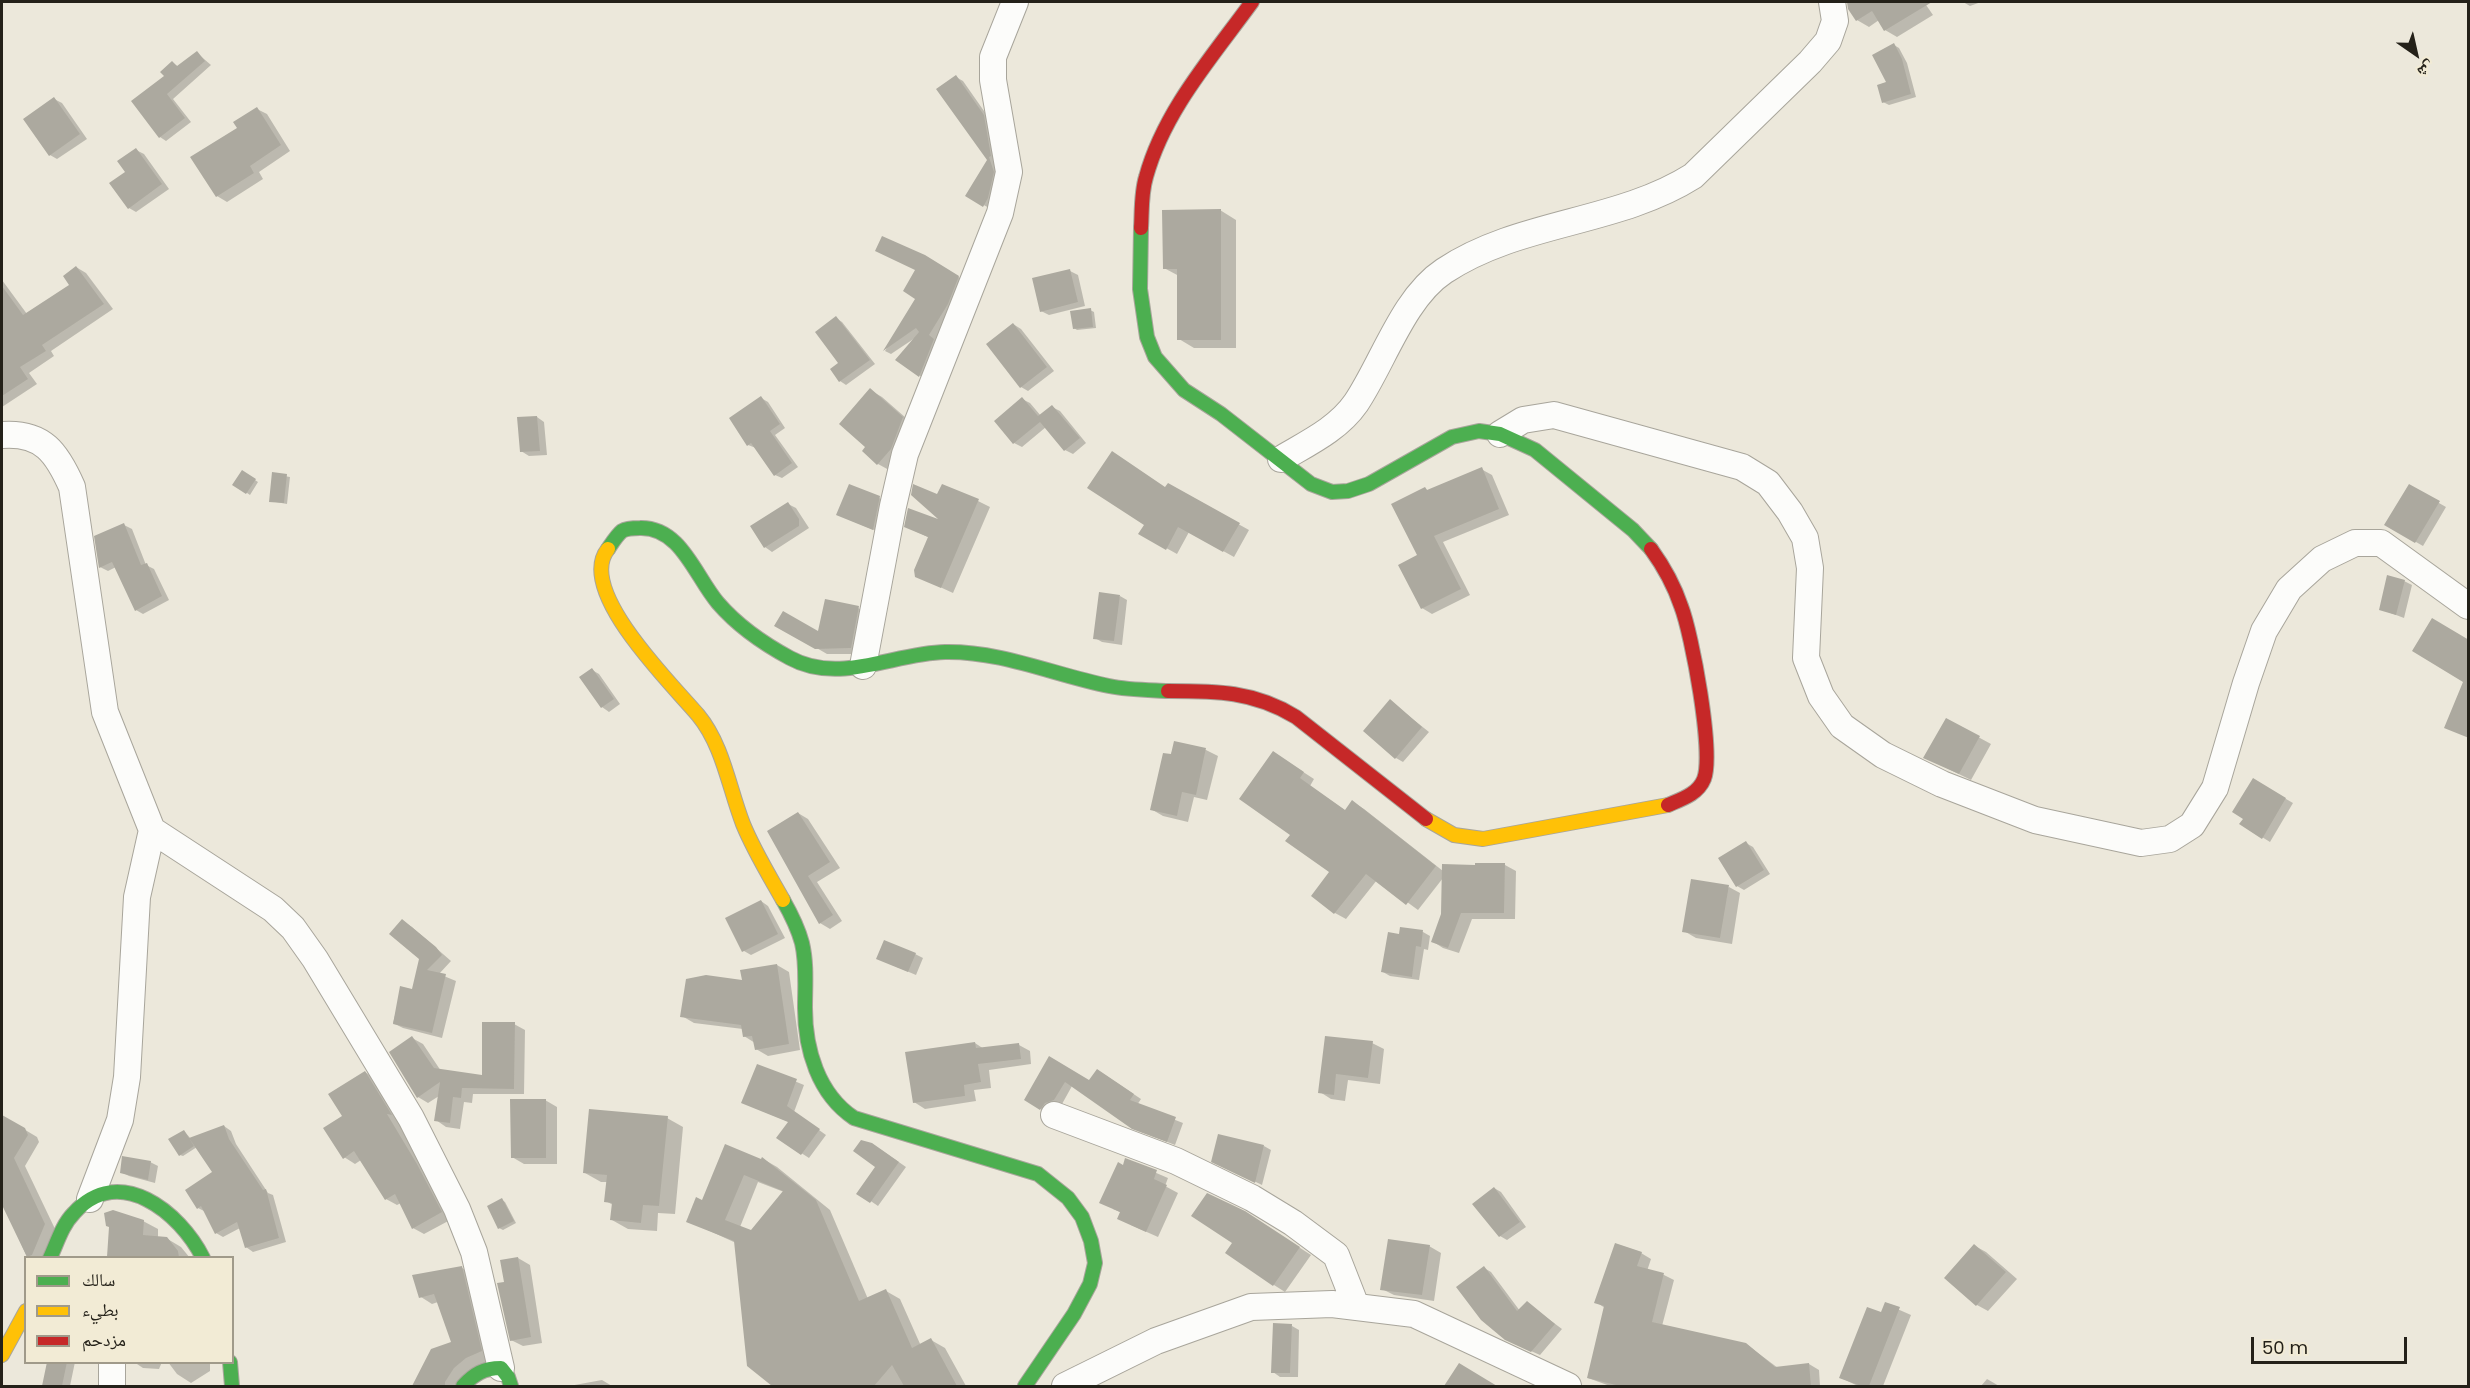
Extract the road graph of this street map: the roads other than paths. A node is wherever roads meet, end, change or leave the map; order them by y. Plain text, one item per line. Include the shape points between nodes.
1 (1016, 2) edge
2 (1252, 2) edge
3 (1832, 2) edge
4 (1500, 434) junction
5 (2, 435) edge
6 (1281, 459) junction
7 (2469, 606) edge
8 (863, 666) junction
9 (152, 830) junction
10 (1054, 1115) dead end
11 (90, 1199) junction
12 (50, 1256) edge
13 (202, 1256) edge
14 (1356, 1306) junction
15 (24, 1315) edge
16 (2, 1355) edge
17 (112, 1364) edge
18 (230, 1364) edge
19 (506, 1377) edge
20 (112, 1386) edge
21 (232, 1386) edge
22 (463, 1386) edge
23 (1025, 1386) edge
24 (1065, 1386) edge
25 (1568, 1386) edge

1 - 8 street via 993,57 993,80 1009,172 1000,213 905,454
2 - 6 main road via 1179,102 1162,133 1145,179 1140,289 1147,338 1169,375
3 - 6 street via 1835,21 1828,41 1693,176 1645,200 1477,252 1442,272 1412,303 1356,404 1336,426
4 - 6 main road via 1479,431 1452,437 1369,484 1348,491 1332,492 1311,484
4 - 7 street via 1523,420 1554,415 1751,472 1767,483 1805,538 1810,568 1806,658 1821,696 1842,726 1883,755 1942,784 2035,820 2141,843 2170,839 2192,825 2215,788 2264,632 2289,589 2322,559 2355,543 2381,543
4 - 8 main road via 1535,450 1633,530 1665,568 1682,607 1704,713 1707,764 1704,780 1690,796 1665,807 1508,836 1483,839 1454,835 1426,819 1296,717 1253,696 1112,686 976,652 918,654
5 - 9 street via 12,434 45,444 61,462 72,487 105,712
8 - 23 main road via 807,666 786,655 732,617 663,531 644,526 623,530 606,551 599,576 611,608 627,633 699,714 713,738 756,851 790,914 803,952 807,1041 826,1093 837,1108 854,1118 1038,1174 1060,1188 1082,1214 1092,1239 1095,1271 1085,1295
9 - 11 street via 137,897 127,1077 120,1120
9 - 19 street via 273,909 293,928 315,959 411,1118 457,1209 474,1252
10 - 14 street via 1176,1161 1252,1198 1336,1255
11 - 12 main road via 78,1207
11 - 13 main road via 111,1190 168,1210
14 - 24 street via 1251,1307 1156,1341
14 - 25 street via 1414,1314
15 - 16 main road
17 - 20 street
18 - 21 main road
19 - 22 main road via 490,1368 479,1371

